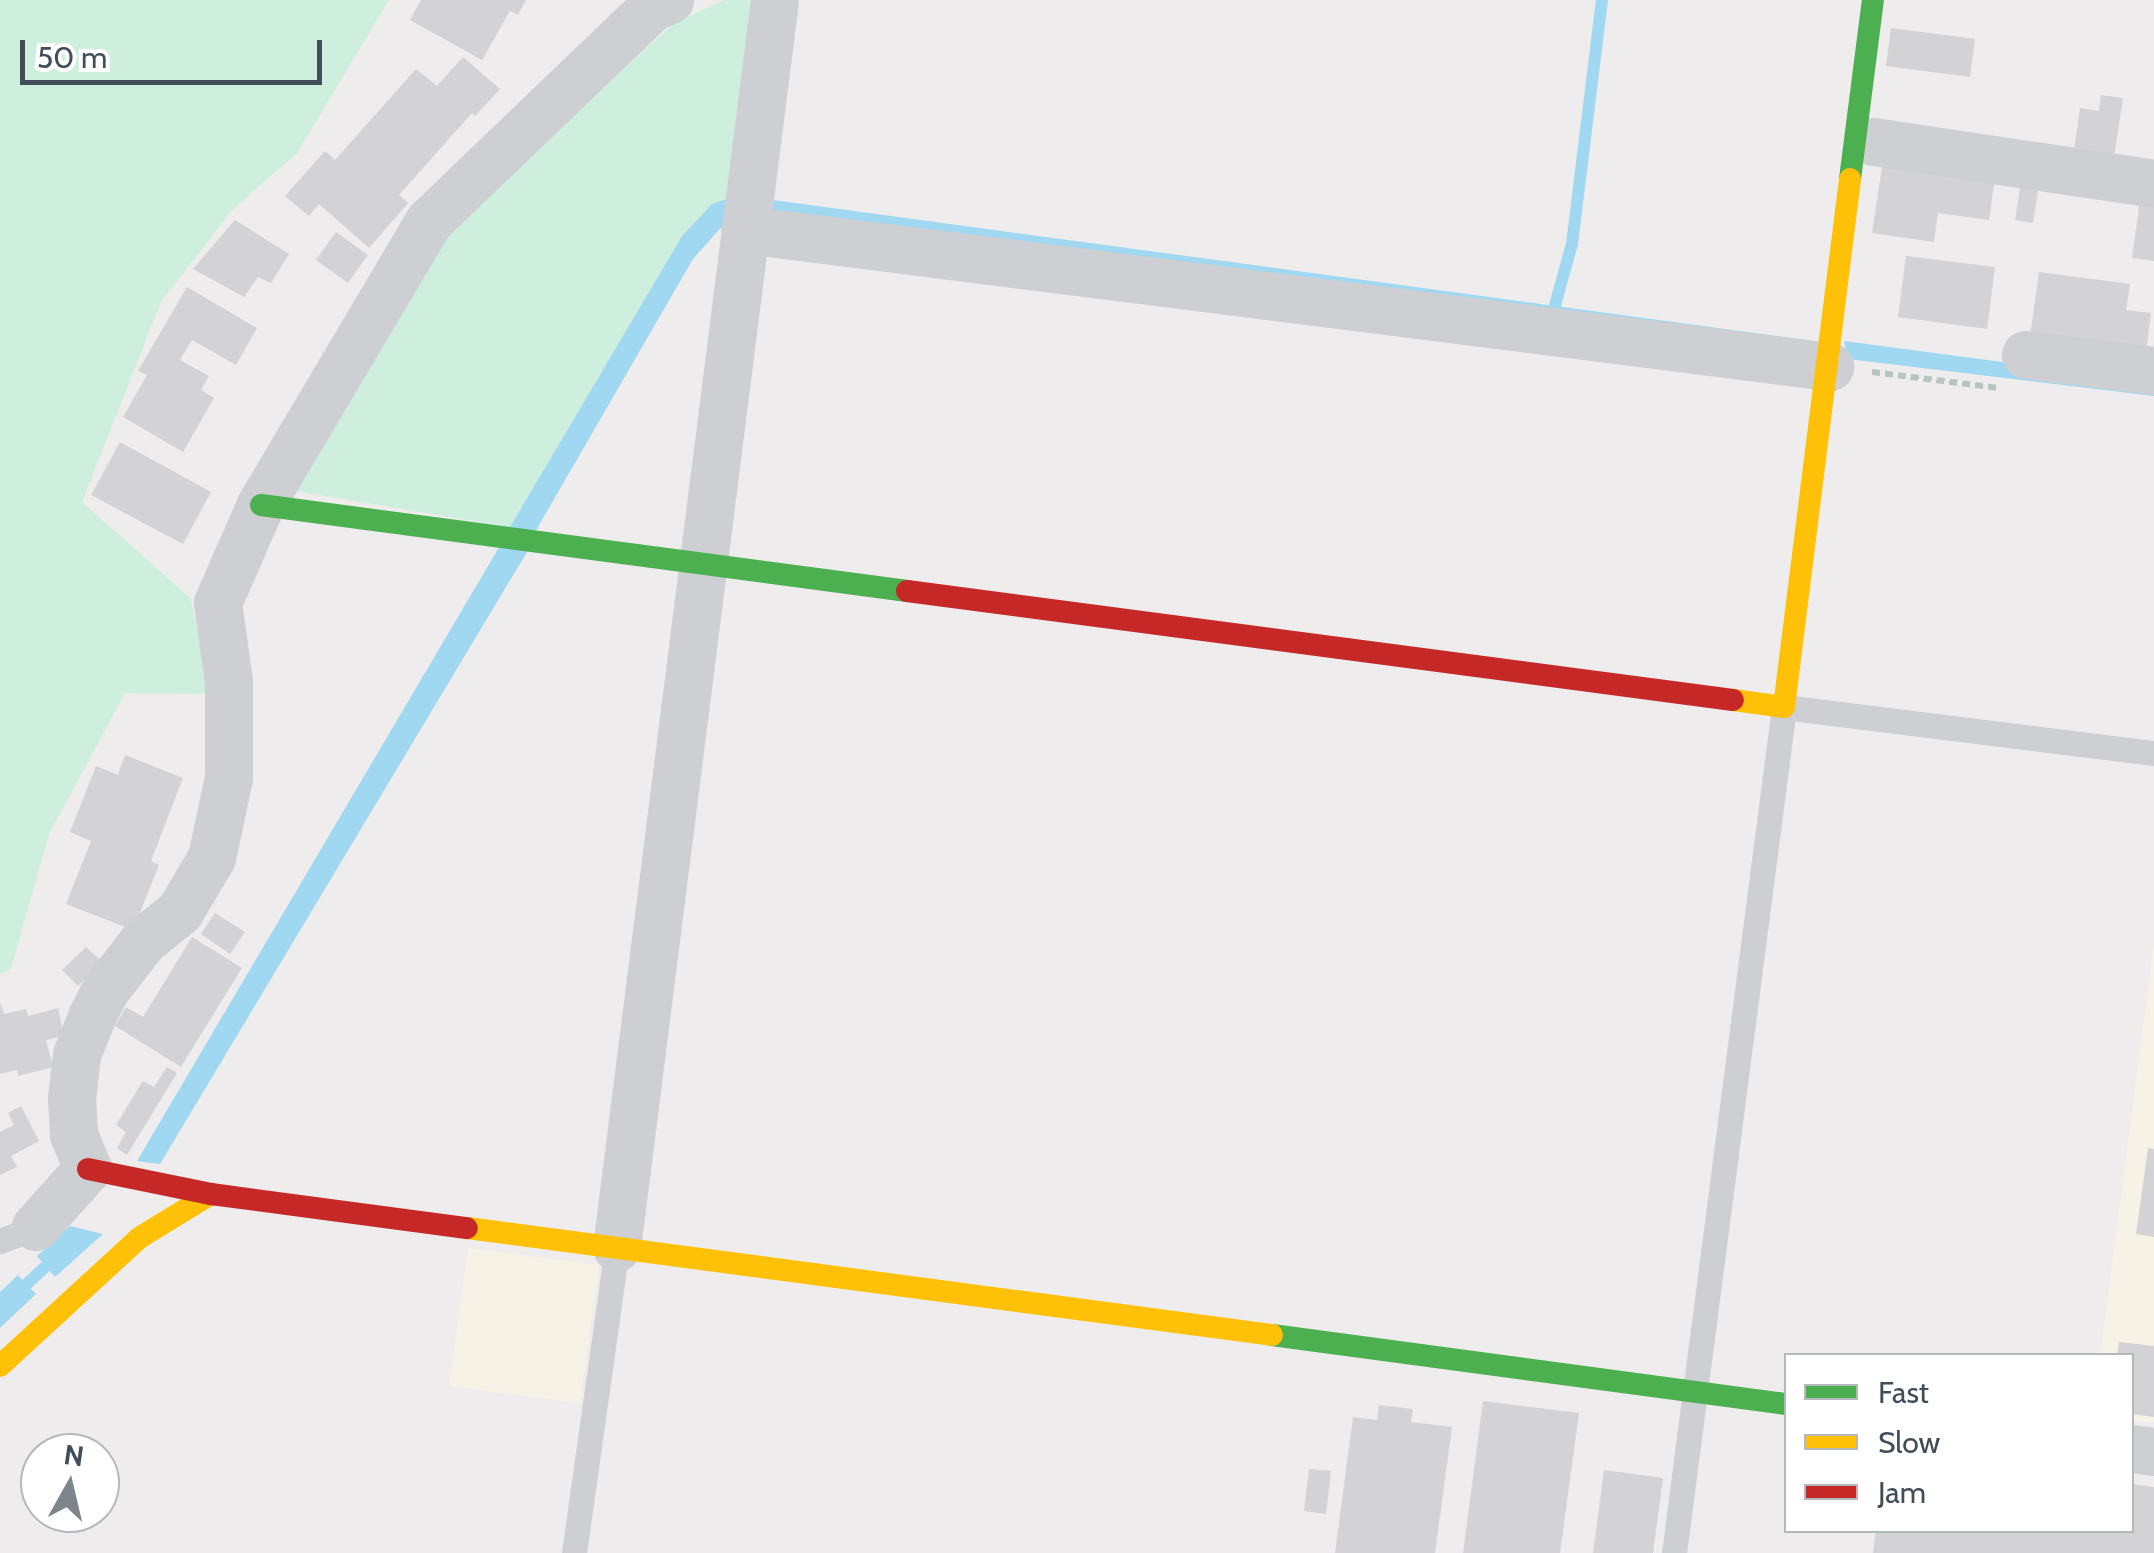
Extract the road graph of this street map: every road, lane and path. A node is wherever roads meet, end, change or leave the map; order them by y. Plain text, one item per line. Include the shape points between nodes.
1 (670, 0) edge
2 (775, 0) edge
3 (1873, 0) edge
4 (1874, 142) dead end
5 (2154, 184) edge
6 (746, 230) junction
7 (2026, 354) dead end
8 (1830, 367) junction
9 (2154, 371) edge
10 (261, 504) junction
11 (702, 562) junction
12 (1784, 706) junction
13 (2154, 753) edge
14 (88, 1170) junction
15 (211, 1194) junction
16 (18, 1234) edge
17 (617, 1248) junction
18 (0, 1366) edge
19 (1696, 1393) junction
20 (1784, 1404) edge
21 (574, 1553) edge
22 (1674, 1553) edge

1 - 10 street via 652,8 429,222
2 - 6 street
3 - 8 street
4 - 5 street
6 - 8 street
6 - 11 street
7 - 9 street
8 - 12 street
10 - 11 street
10 - 14 street via 218,603 228,682 229,778 212,858 180,912 144,941 106,990 76,1055 74,1135
11 - 12 street
11 - 17 street
12 - 13 lane
12 - 19 lane
14 - 15 street
14 - 16 street
15 - 17 street
15 - 18 street via 139,1238
17 - 19 street
17 - 21 lane
19 - 20 street
19 - 22 lane

